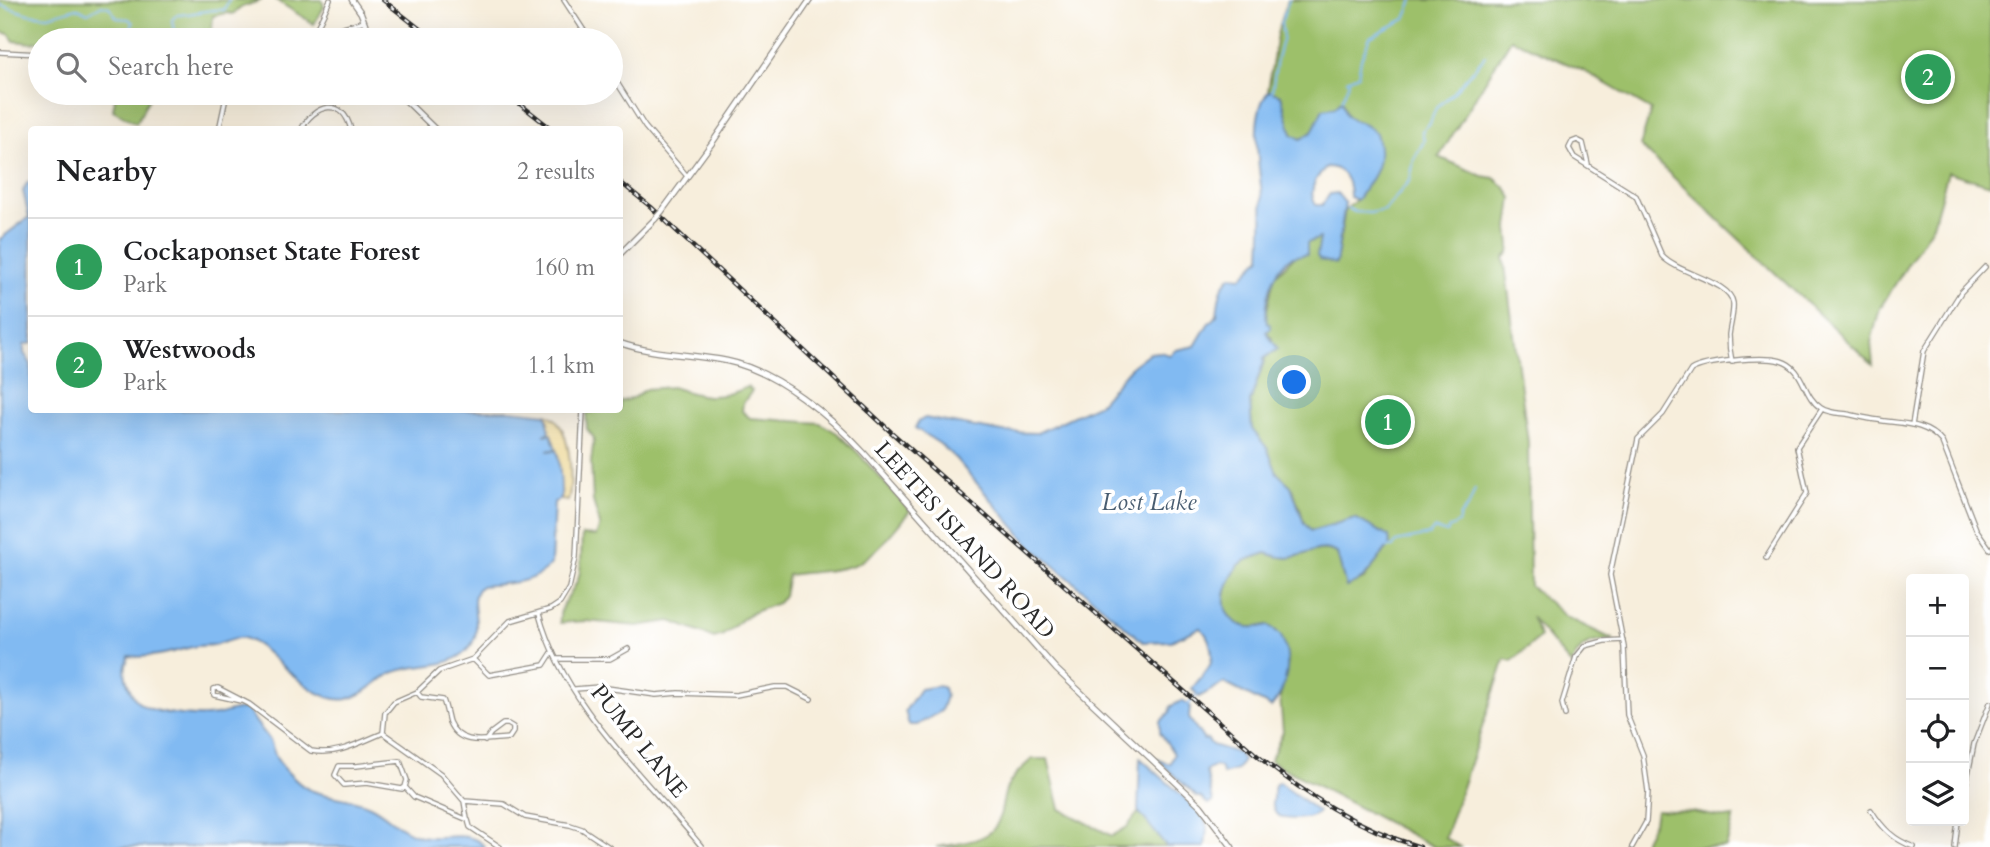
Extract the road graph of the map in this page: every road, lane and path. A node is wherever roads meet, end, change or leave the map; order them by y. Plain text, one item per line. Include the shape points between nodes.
1 (330, 0) edge
2 (352, 0) edge
3 (564, 0) edge
4 (810, 0) edge
5 (364, 21) junction
6 (317, 28) edge
7 (340, 28) edge
8 (367, 28) edge
9 (582, 28) edge
10 (0, 52) edge
11 (28, 53) edge
12 (623, 92) edge
13 (224, 105) edge
14 (410, 105) edge
15 (220, 126) edge
16 (304, 126) edge
17 (349, 126) edge
18 (432, 126) edge
19 (1588, 164) junction
20 (687, 176) junction
21 (623, 251) edge
22 (1985, 267) dead end
23 (623, 344) edge
24 (1732, 362) junction
25 (1822, 409) junction
26 (583, 413) edge
27 (1912, 425) junction
28 (1990, 550) edge
29 (1766, 558) dead end
30 (539, 614) junction
31 (1623, 640) junction
32 (628, 649) dead end
33 (553, 651) junction
34 (473, 659) junction
35 (557, 659) junction
36 (575, 690) junction
37 (417, 692) junction
38 (811, 699) dead end
39 (242, 701) junction
40 (1990, 703) edge
41 (1565, 715) dead end
42 (383, 733) junction
43 (485, 741) junction
44 (1969, 769) edge
45 (405, 788) junction
46 (464, 801) junction
47 (1871, 810) dead end
48 (468, 820) junction
49 (1957, 826) edge
50 (500, 847) edge
51 (609, 847) edge
52 (702, 847) edge
53 (1232, 847) edge
54 (1632, 847) edge
55 (1914, 847) edge
56 (1955, 847) edge

1 - 6 street
2 - 5 main road
3 - 9 street
4 - 20 main road
5 - 7 street
5 - 8 main road
10 - 11 street
12 - 20 street via 645,127
13 - 15 street
14 - 18 main road
16 - 17 street via 311,114 327,108 339,111
19 - 19 street via 1570,153 1573,142 1583,143
19 - 24 street via 1636,196 1667,262 1718,285 1729,295 1733,303
20 - 21 main road, bridge via 662,211
22 - 27 street via 1961,292 1924,351
23 - 53 main road, LEETES ISLAND ROAD via 749,368 837,425 1056,669 1200,806
24 - 25 street via 1771,359 1790,364
24 - 31 street via 1692,370 1663,414 1638,439 1609,579
25 - 27 street
25 - 29 street via 1797,447 1807,493
26 - 30 street via 573,577 560,603
27 - 28 street via 1932,432 1942,442 1976,529
30 - 33 street, PUMP LANE
30 - 34 street via 510,621
31 - 41 street via 1585,646 1576,657 1562,703
31 - 54 street via 1627,715 1643,755 1648,799 1646,822
32 - 35 street via 610,659
33 - 34 street via 544,665 489,675
33 - 35 street, PUMP LANE
34 - 37 street via 439,671
35 - 36 street, PUMP LANE
36 - 38 street via 600,687 656,695 736,695 787,687
36 - 52 street, PUMP LANE via 591,717
37 - 42 street via 388,708
37 - 43 street via 421,697 443,700 458,734
39 - 39 street via 218,688 214,690 218,697
39 - 42 street via 311,751 323,754
40 - 44 street
42 - 46 street via 441,774
43 - 43 street via 509,738 513,727 503,724
45 - 45 street via 400,761 339,766 335,771 344,785
45 - 48 street via 414,797
46 - 48 street
46 - 51 street via 504,804 526,817 582,829
47 - 55 street via 1888,832
48 - 50 street via 470,827
49 - 56 street

